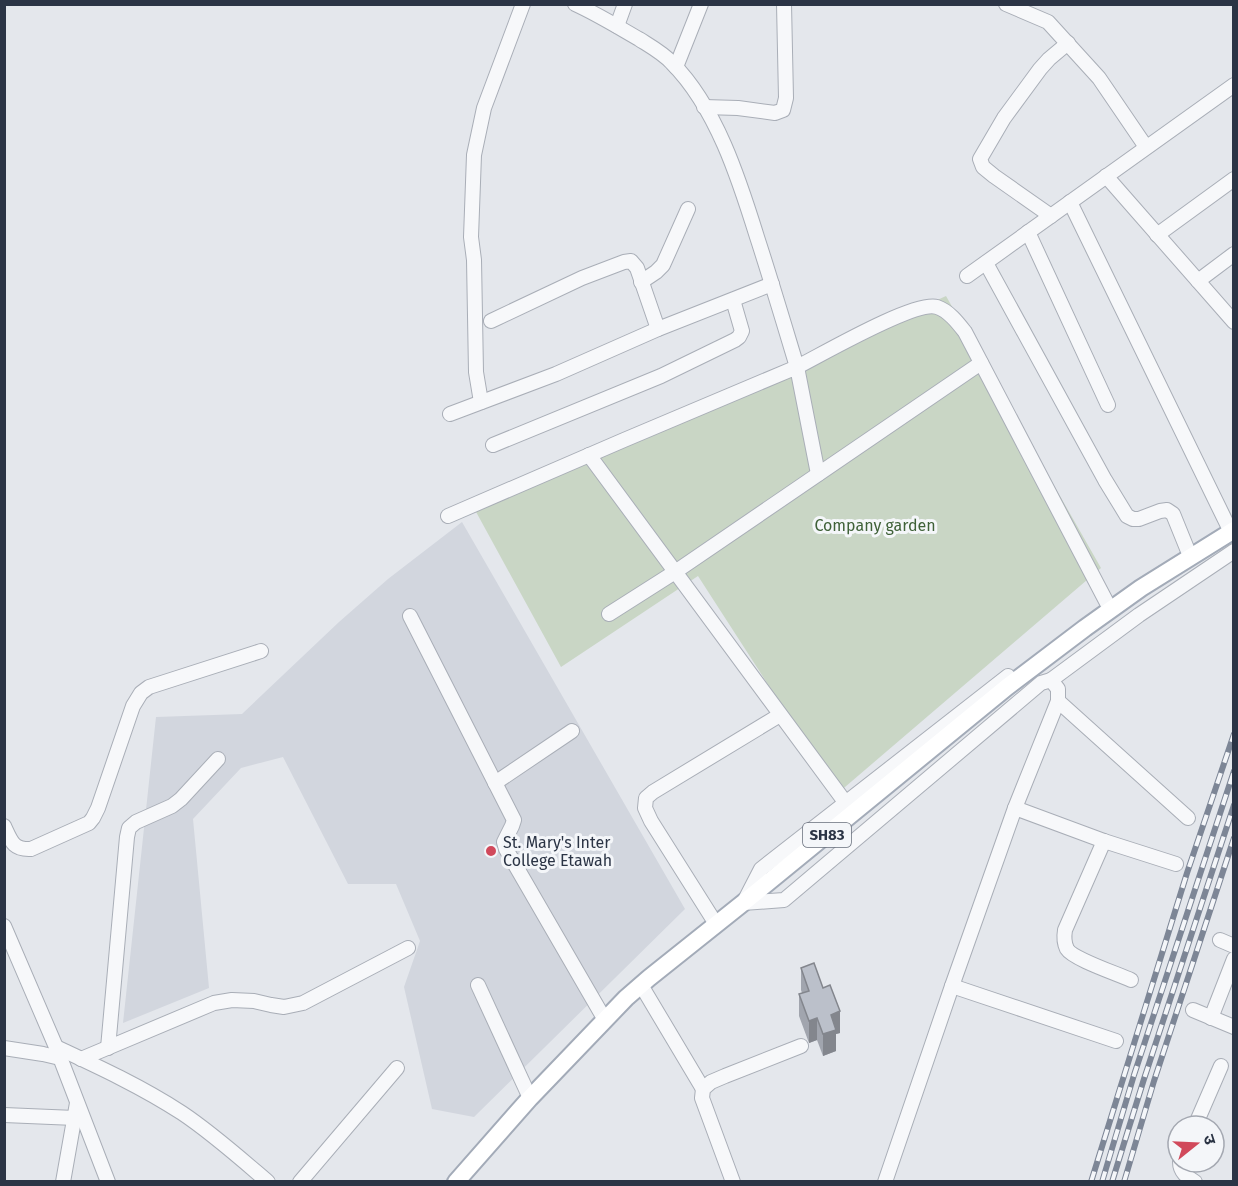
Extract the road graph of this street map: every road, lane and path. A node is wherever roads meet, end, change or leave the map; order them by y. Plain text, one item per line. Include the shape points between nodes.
1 (523, 4) edge
2 (575, 4) edge
3 (625, 4) edge
4 (701, 4) edge
5 (784, 4) edge
6 (1006, 4) edge
7 (617, 26) junction
8 (1068, 43) junction
9 (676, 67) junction
10 (1233, 85) edge
11 (704, 107) junction
12 (1146, 147) junction
13 (1106, 176) junction
14 (1233, 179) edge
15 (1070, 202) junction
16 (687, 209) dead end
17 (1051, 216) junction
18 (1028, 232) junction
19 (1157, 235) junction
20 (1233, 254) edge
21 (986, 262) junction
22 (967, 276) dead end
23 (1198, 281) junction
24 (641, 282) junction
25 (772, 284) junction
26 (733, 300) junction
27 (491, 321) dead end
28 (1233, 322) edge
29 (658, 329) junction
30 (981, 363) junction
31 (797, 368) junction
32 (482, 402) junction
33 (1108, 405) dead end
34 (450, 414) dead end
35 (493, 445) dead end
36 (589, 455) junction
37 (818, 474) junction
38 (448, 516) dead end
39 (1232, 526) edge
40 (1188, 551) junction
41 (1233, 551) edge
42 (675, 572) junction
43 (1107, 603) junction
44 (609, 614) dead end
45 (410, 616) dead end
46 (261, 651) dead end
47 (1052, 680) junction
48 (1058, 701) junction
49 (780, 715) junction
50 (572, 731) dead end
51 (218, 759) dead end
52 (495, 783) junction
53 (845, 802) junction
54 (1015, 808) junction
55 (1188, 818) dead end
56 (4, 826) edge
57 (1104, 841) junction
58 (1176, 864) dead end
59 (743, 903) junction
60 (716, 924) junction
61 (4, 926) edge
62 (1220, 940) dead end
63 (1233, 946) edge
64 (408, 948) dead end
65 (1233, 959) edge
66 (1131, 980) dead end
67 (478, 985) dead end
68 (641, 985) junction
69 (952, 986) junction
70 (1193, 1010) dead end
71 (1211, 1018) junction
72 (605, 1020) junction
73 (1233, 1027) edge
74 (1116, 1041) dead end
75 (801, 1047) dead end
76 (4, 1048) edge
77 (108, 1048) junction
78 (58, 1053) junction
79 (81, 1059) junction
80 (1221, 1066) dead end
81 (397, 1068) dead end
82 (703, 1089) junction
83 (530, 1098) junction
84 (77, 1103) junction
85 (4, 1114) edge
86 (1200, 1114) edge
87 (75, 1118) junction
88 (63, 1182) edge
89 (108, 1182) edge
90 (268, 1182) edge
91 (300, 1182) edge
92 (456, 1182) edge
93 (733, 1182) edge
94 (885, 1182) edge

1 - 32 street via 483,108 474,155 471,237 476,372
2 - 7 street
3 - 7 street
4 - 9 street
5 - 11 street via 783,110 775,113
6 - 8 street via 1048,22
7 - 9 street
8 - 12 street via 1099,78
8 - 17 street via 1034,77 980,159 994,176
9 - 11 street
10 - 12 street
11 - 25 street via 730,157
12 - 13 street
13 - 15 street
13 - 19 street
14 - 19 street
15 - 17 street
15 - 39 street
16 - 24 street via 663,265
17 - 18 street
18 - 21 street
18 - 33 street
19 - 23 street
20 - 23 street
21 - 22 street
21 - 40 street via 1127,516 1139,519 1167,510 1173,514
23 - 28 street
24 - 27 street via 633,263 624,262
24 - 29 street
25 - 26 street
25 - 31 street
26 - 29 street
26 - 35 street via 742,331 735,340 661,376
29 - 32 street
30 - 31 street via 965,332 937,307 898,315
30 - 37 street
30 - 43 street
31 - 36 street
31 - 37 street
32 - 34 street
36 - 38 street
36 - 42 street
37 - 42 street
39 - 40 street
39 - 59 main road, SH83 via 1033,667
40 - 43 street
41 - 47 street
42 - 44 street
42 - 49 street
43 - 53 street
45 - 52 street
46 - 56 street via 149,687 141,693 89,824 31,849 16,847
47 - 48 street via 1058,689
47 - 59 street via 1041,683 784,900
48 - 54 street
48 - 55 street
49 - 53 street
49 - 60 street via 646,798 645,808 651,821
50 - 52 street
51 - 77 street via 172,806 129,828
52 - 72 street via 514,820 504,842 506,849
53 - 59 street via 761,869
54 - 57 street
54 - 69 street
57 - 58 street
57 - 66 street via 1064,939 1076,956
59 - 60 main road, SH83
60 - 68 main road, SH83
61 - 78 street
62 - 63 street
64 - 77 street via 303,1003 214,1003
65 - 71 street
67 - 83 street
68 - 72 main road, SH83
68 - 82 street
69 - 74 street
69 - 94 street
70 - 71 street
71 - 73 street
72 - 83 main road, SH83
75 - 82 street via 711,1082
76 - 78 street
77 - 79 street
78 - 79 street
78 - 84 street
79 - 90 street via 128,1080 183,1113
80 - 86 street
81 - 91 street
82 - 93 street via 706,1111
83 - 92 main road, SH83
84 - 87 street
84 - 89 street
85 - 87 street
87 - 88 street

